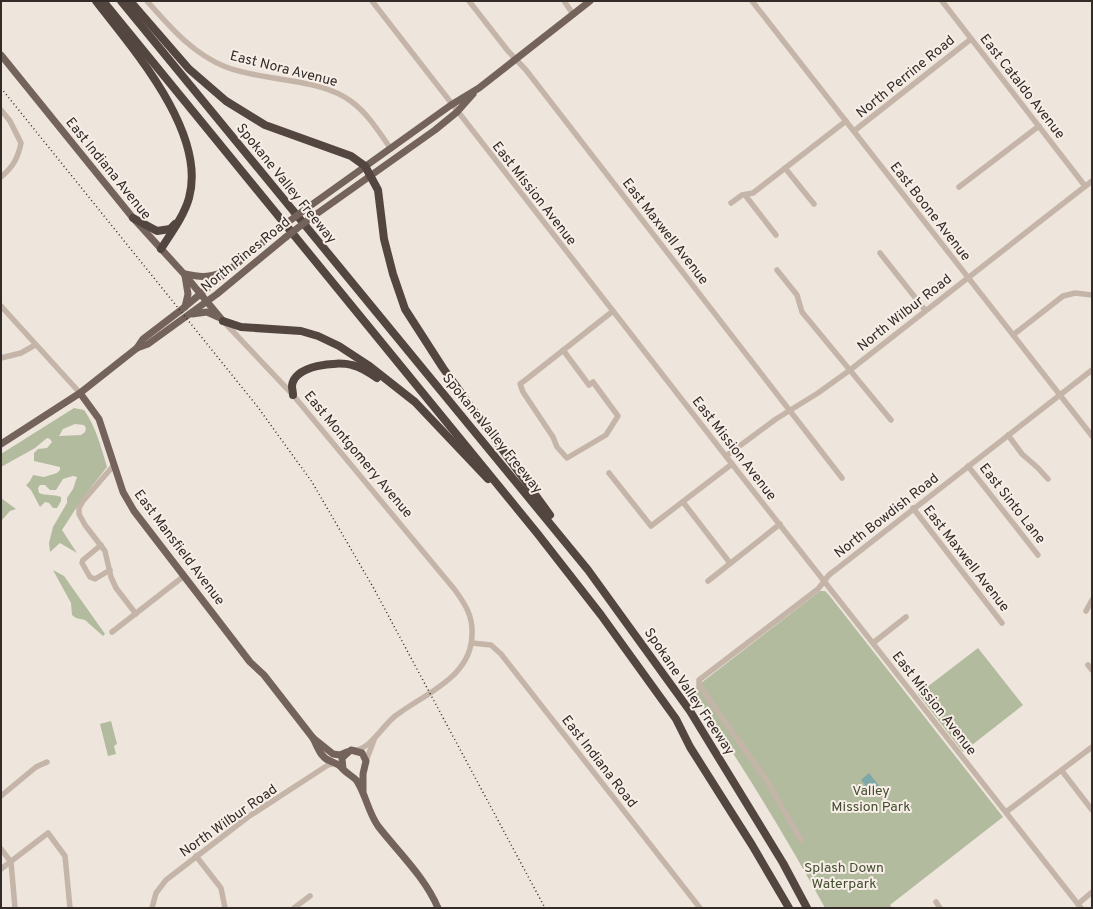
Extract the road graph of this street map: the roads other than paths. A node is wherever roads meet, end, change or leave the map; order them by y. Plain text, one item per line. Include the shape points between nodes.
1 (96, 1) edge
2 (103, 1) edge
3 (120, 1) edge
4 (130, 1) edge
5 (147, 1) edge
6 (372, 1) edge
7 (469, 1) edge
8 (564, 1) edge
9 (590, 1) edge
10 (752, 1) edge
11 (942, 1) edge
12 (574, 14) junction
13 (971, 39) junction
14 (1, 55) edge
15 (516, 59) junction
16 (479, 88) junction
17 (451, 105) junction
18 (1, 110) edge
19 (457, 112) junction
20 (846, 121) junction
21 (1039, 126) junction
22 (854, 131) junction
23 (391, 149) junction
24 (365, 166) junction
25 (785, 168) junction
26 (370, 175) junction
27 (1, 177) edge
28 (1092, 181) edge
29 (959, 186) dead end
30 (1085, 186) junction
31 (745, 195) junction
32 (731, 204) dead end
33 (814, 204) dead end
34 (133, 218) junction
35 (180, 219) junction
36 (776, 235) dead end
37 (161, 248) junction
38 (880, 254) dead end
39 (230, 270) junction
40 (777, 270) dead end
41 (184, 274) junction
42 (968, 277) junction
43 (201, 294) junction
44 (1092, 294) edge
45 (207, 301) junction
46 (1, 306) edge
47 (184, 308) junction
48 (925, 310) junction
49 (613, 311) junction
50 (188, 315) junction
51 (223, 321) junction
52 (1013, 335) junction
53 (35, 345) junction
54 (137, 348) junction
55 (563, 350) junction
56 (1, 358) edge
57 (850, 370) junction
58 (1092, 370) edge
59 (80, 393) junction
60 (293, 395) junction
61 (1060, 395) junction
62 (415, 402) junction
63 (790, 411) junction
64 (891, 420) dead end
65 (1008, 435) junction
66 (1092, 436) edge
67 (1, 444) edge
68 (726, 456) junction
69 (732, 464) junction
70 (114, 465) junction
71 (968, 466) junction
72 (609, 472) dead end
73 (842, 478) dead end
74 (1048, 479) dead end
75 (683, 502) junction
76 (913, 508) junction
77 (780, 524) junction
78 (538, 533) junction
79 (101, 545) junction
80 (1038, 555) dead end
81 (730, 563) junction
82 (110, 570) junction
83 (588, 570) junction
84 (184, 576) junction
85 (824, 580) junction
86 (708, 581) dead end
87 (1092, 600) edge
88 (1086, 611) dead end
89 (136, 614) junction
90 (906, 617) dead end
91 (1002, 623) dead end
92 (112, 632) dead end
93 (472, 643) junction
94 (873, 643) junction
95 (313, 738) junction
96 (375, 738) junction
97 (1092, 747) edge
98 (355, 750) junction
99 (347, 752) junction
100 (326, 759) junction
101 (366, 761) junction
102 (47, 762) dead end
103 (337, 763) junction
104 (322, 769) junction
105 (343, 769) junction
106 (364, 769) junction
107 (1062, 771) junction
108 (350, 775) junction
109 (363, 792) junction
110 (1, 796) edge
111 (1092, 810) edge
112 (1006, 812) junction
113 (801, 840) dead end
114 (1, 849) edge
115 (196, 856) junction
116 (11, 862) junction
117 (1, 869) edge
118 (1092, 892) edge
119 (310, 896) dead end
120 (936, 902) dead end
121 (1080, 906) edge
122 (15, 908) edge
123 (70, 908) edge
124 (152, 908) edge
125 (225, 908) edge
126 (294, 908) edge
127 (438, 908) edge
128 (700, 908) edge
129 (789, 908) edge
130 (808, 908) edge
131 (940, 908) edge

1 - 35 highway via 154,79 176,116 187,141 192,180 189,198
2 - 78 highway, Spokane Valley Freeway
3 - 83 highway, Spokane Valley Freeway
4 - 24 highway via 189,69 231,104 265,124 351,156
5 - 23 street, East Nora Avenue via 190,45 225,67 252,75 325,88 340,94 361,110
6 - 17 street, East Mission Avenue
7 - 15 street, East Maxwell Avenue
8 - 12 street
9 - 12 main road, North Pines Road
10 - 20 street, East Boone Avenue
11 - 13 street, East Cataldo Avenue
12 - 15 main road, North Pines Road
13 - 21 street, East Cataldo Avenue
13 - 22 street, North Perrine Road
14 - 34 main road, East Indiana Avenue
15 - 16 main road, North Pines Road
15 - 63 street, East Maxwell Avenue
16 - 17 main road, North Pines Road
16 - 19 main road, North Pines Road
17 - 19 street, East Mission Avenue
17 - 23 main road, North Pines Road
18 - 27 street via 18,134 21,143 10,170
19 - 26 main road, North Pines Road
19 - 49 street, East Mission Avenue
20 - 22 street, East Boone Avenue
20 - 25 street
21 - 29 street
21 - 30 street, East Cataldo Avenue
22 - 42 street, East Boone Avenue
23 - 24 main road, North Pines Road
24 - 26 highway
24 - 39 main road, North Pines Road, bridge via 302,211
25 - 31 street via 752,193
25 - 33 street
26 - 45 main road, North Pines Road, bridge via 286,237
26 - 83 highway via 378,190 384,239 405,309 443,368
28 - 30 street, North Wilbur Road
30 - 42 street, North Wilbur Road
31 - 32 street
31 - 36 street
34 - 35 highway via 157,231 170,229
34 - 37 main road, East Indiana Avenue
35 - 37 highway
37 - 41 main road, East Indiana Avenue
38 - 48 street
39 - 41 main road via 207,277
39 - 43 main road, North Pines Road
40 - 57 street via 797,295 802,312
41 - 43 main road, East Indiana Avenue
41 - 47 main road via 188,294
42 - 48 street, North Wilbur Road
42 - 52 street, East Boone Avenue
43 - 45 main road, East Montgomery Avenue
43 - 47 main road, North Pines Road
44 - 52 street via 1075,293 1063,296
45 - 50 main road, North Pines Road
45 - 51 main road, East Montgomery Avenue
46 - 53 street, East Mansfield Avenue
47 - 54 main road, North Pines Road via 143,339
48 - 57 street, North Wilbur Road
49 - 55 street
49 - 68 street, East Mission Avenue
50 - 51 main road via 207,312
50 - 54 main road, North Pines Road via 148,344
51 - 60 street, East Montgomery Avenue
51 - 62 highway via 241,327 286,329 318,336 368,365
52 - 61 street, East Boone Avenue
53 - 56 street via 21,353
53 - 59 street, East Mansfield Avenue
54 - 59 main road, North Pines Road
55 - 55 street via 520,384 557,447 567,458 606,435 618,416 593,382 589,385
57 - 63 street, North Wilbur Road
57 - 64 street
58 - 61 street, North Bowdish Road
59 - 67 main road, North Pines Road
59 - 70 main road, East Mansfield Avenue via 99,419
60 - 62 highway via 292,385 299,374 316,366 342,363 361,368
60 - 93 street, East Montgomery Avenue via 465,604 473,622
61 - 65 street, North Bowdish Road
61 - 66 street, East Boone Avenue
62 - 78 highway
63 - 68 street, North Wilbur Road
63 - 73 street, East Maxwell Avenue
65 - 71 street, North Bowdish Road
65 - 74 street via 1022,454
68 - 69 street, East Mission Avenue
69 - 75 street
69 - 77 street, East Mission Avenue
70 - 79 street via 90,490 79,508 85,525
70 - 84 main road, East Mansfield Avenue via 128,502
71 - 76 street, North Bowdish Road
71 - 80 street, East Sinto Lane
72 - 75 street via 651,526
75 - 81 street
76 - 85 street, North Bowdish Road
76 - 91 street, East Maxwell Avenue
77 - 81 street
77 - 85 street, East Mission Avenue
78 - 129 highway, Spokane Valley Freeway via 676,719 690,747
79 - 82 street
79 - 82 street via 82,563 90,577 95,579
81 - 86 street
82 - 89 street via 116,588
83 - 130 highway, Spokane Valley Freeway via 690,711 772,843
84 - 89 street
84 - 95 main road, East Mansfield Avenue
85 - 94 street, East Mission Avenue
85 - 113 street, North Bowdish Road via 818,589 698,682 767,781
87 - 88 street
89 - 92 street
90 - 94 street
93 - 96 street, East Montgomery Avenue via 467,658 459,670 430,694 390,721
93 - 128 street, East Indiana Road via 491,645 501,654
94 - 112 street, East Mission Avenue
95 - 99 main road, East Mansfield Avenue via 333,754
95 - 100 main road, East Mansfield Avenue
96 - 98 street via 365,748
96 - 101 street
97 - 107 street
98 - 99 main road
98 - 101 main road via 362,753
99 - 105 main road via 342,758
100 - 103 main road
100 - 104 street
101 - 106 main road
102 - 110 street via 36,767
103 - 104 street, North Wilbur Road via 331,763
103 - 105 main road
104 - 115 street, North Wilbur Road via 248,817
105 - 108 main road
106 - 108 main road via 358,775
106 - 109 main road
107 - 111 street
107 - 112 street
108 - 109 main road
109 - 127 main road via 369,812 427,888
112 - 121 street, East Mission Avenue
114 - 116 street
115 - 124 street, North Wilbur Road via 166,880 156,892
115 - 125 street via 222,888
116 - 117 street
116 - 122 street
116 - 123 street via 48,833 65,856
118 - 121 street
119 - 126 street
120 - 131 street

